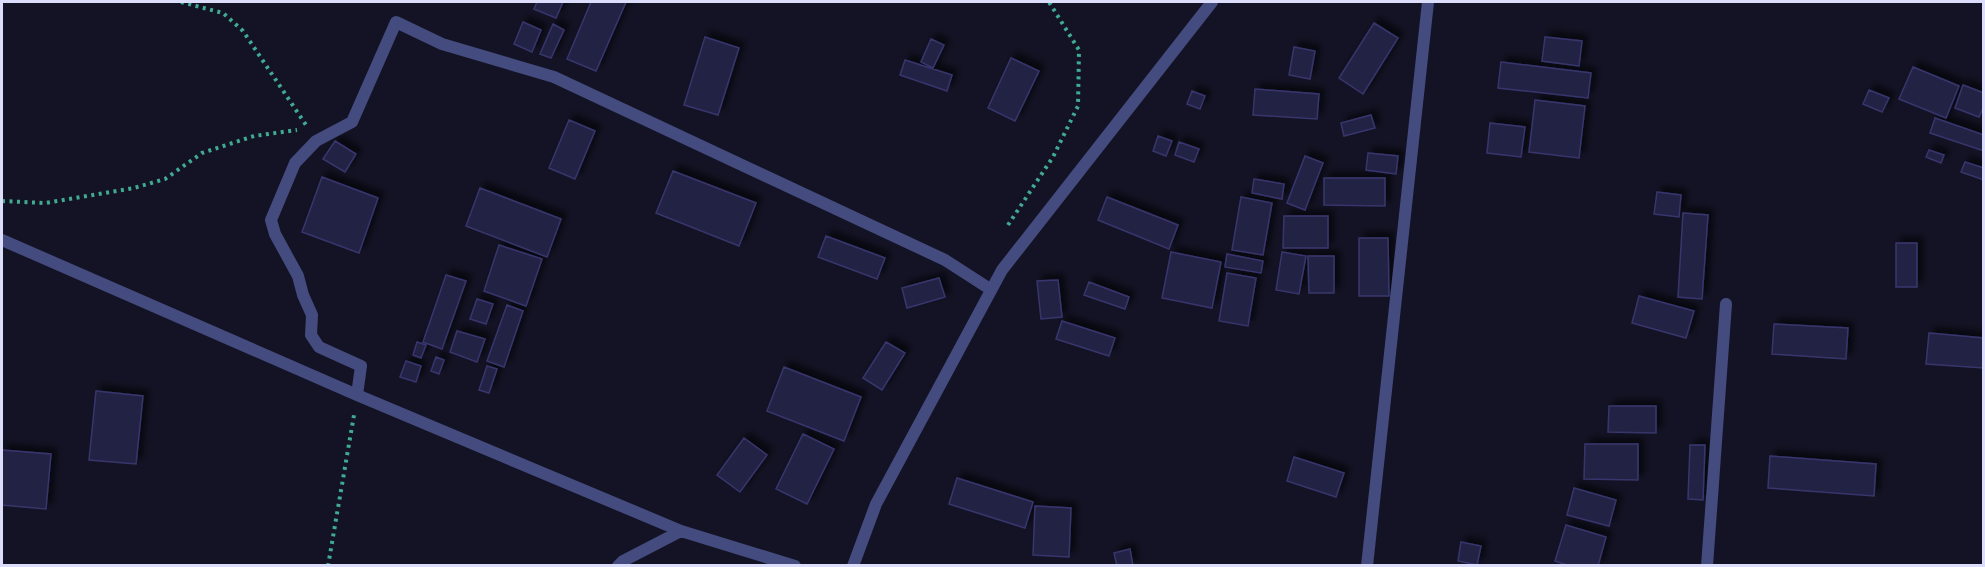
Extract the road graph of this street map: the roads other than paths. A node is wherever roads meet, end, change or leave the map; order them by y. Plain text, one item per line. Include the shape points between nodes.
1 (1212, 2) edge
2 (1428, 2) edge
3 (2, 240) edge
4 (990, 289) junction
5 (1726, 304) dead end
6 (357, 395) junction
7 (681, 531) junction
8 (618, 566) edge
9 (795, 566) edge
10 (853, 566) edge
11 (1367, 566) edge
12 (1707, 566) edge

1 - 4 street
2 - 11 street
3 - 6 street
4 - 6 street via 945,260 554,77 442,44 396,22 352,122 316,141 295,163 271,220 312,315 311,335 320,346 361,366
4 - 10 street via 876,504
5 - 12 street
6 - 7 street
7 - 8 street
7 - 9 street

